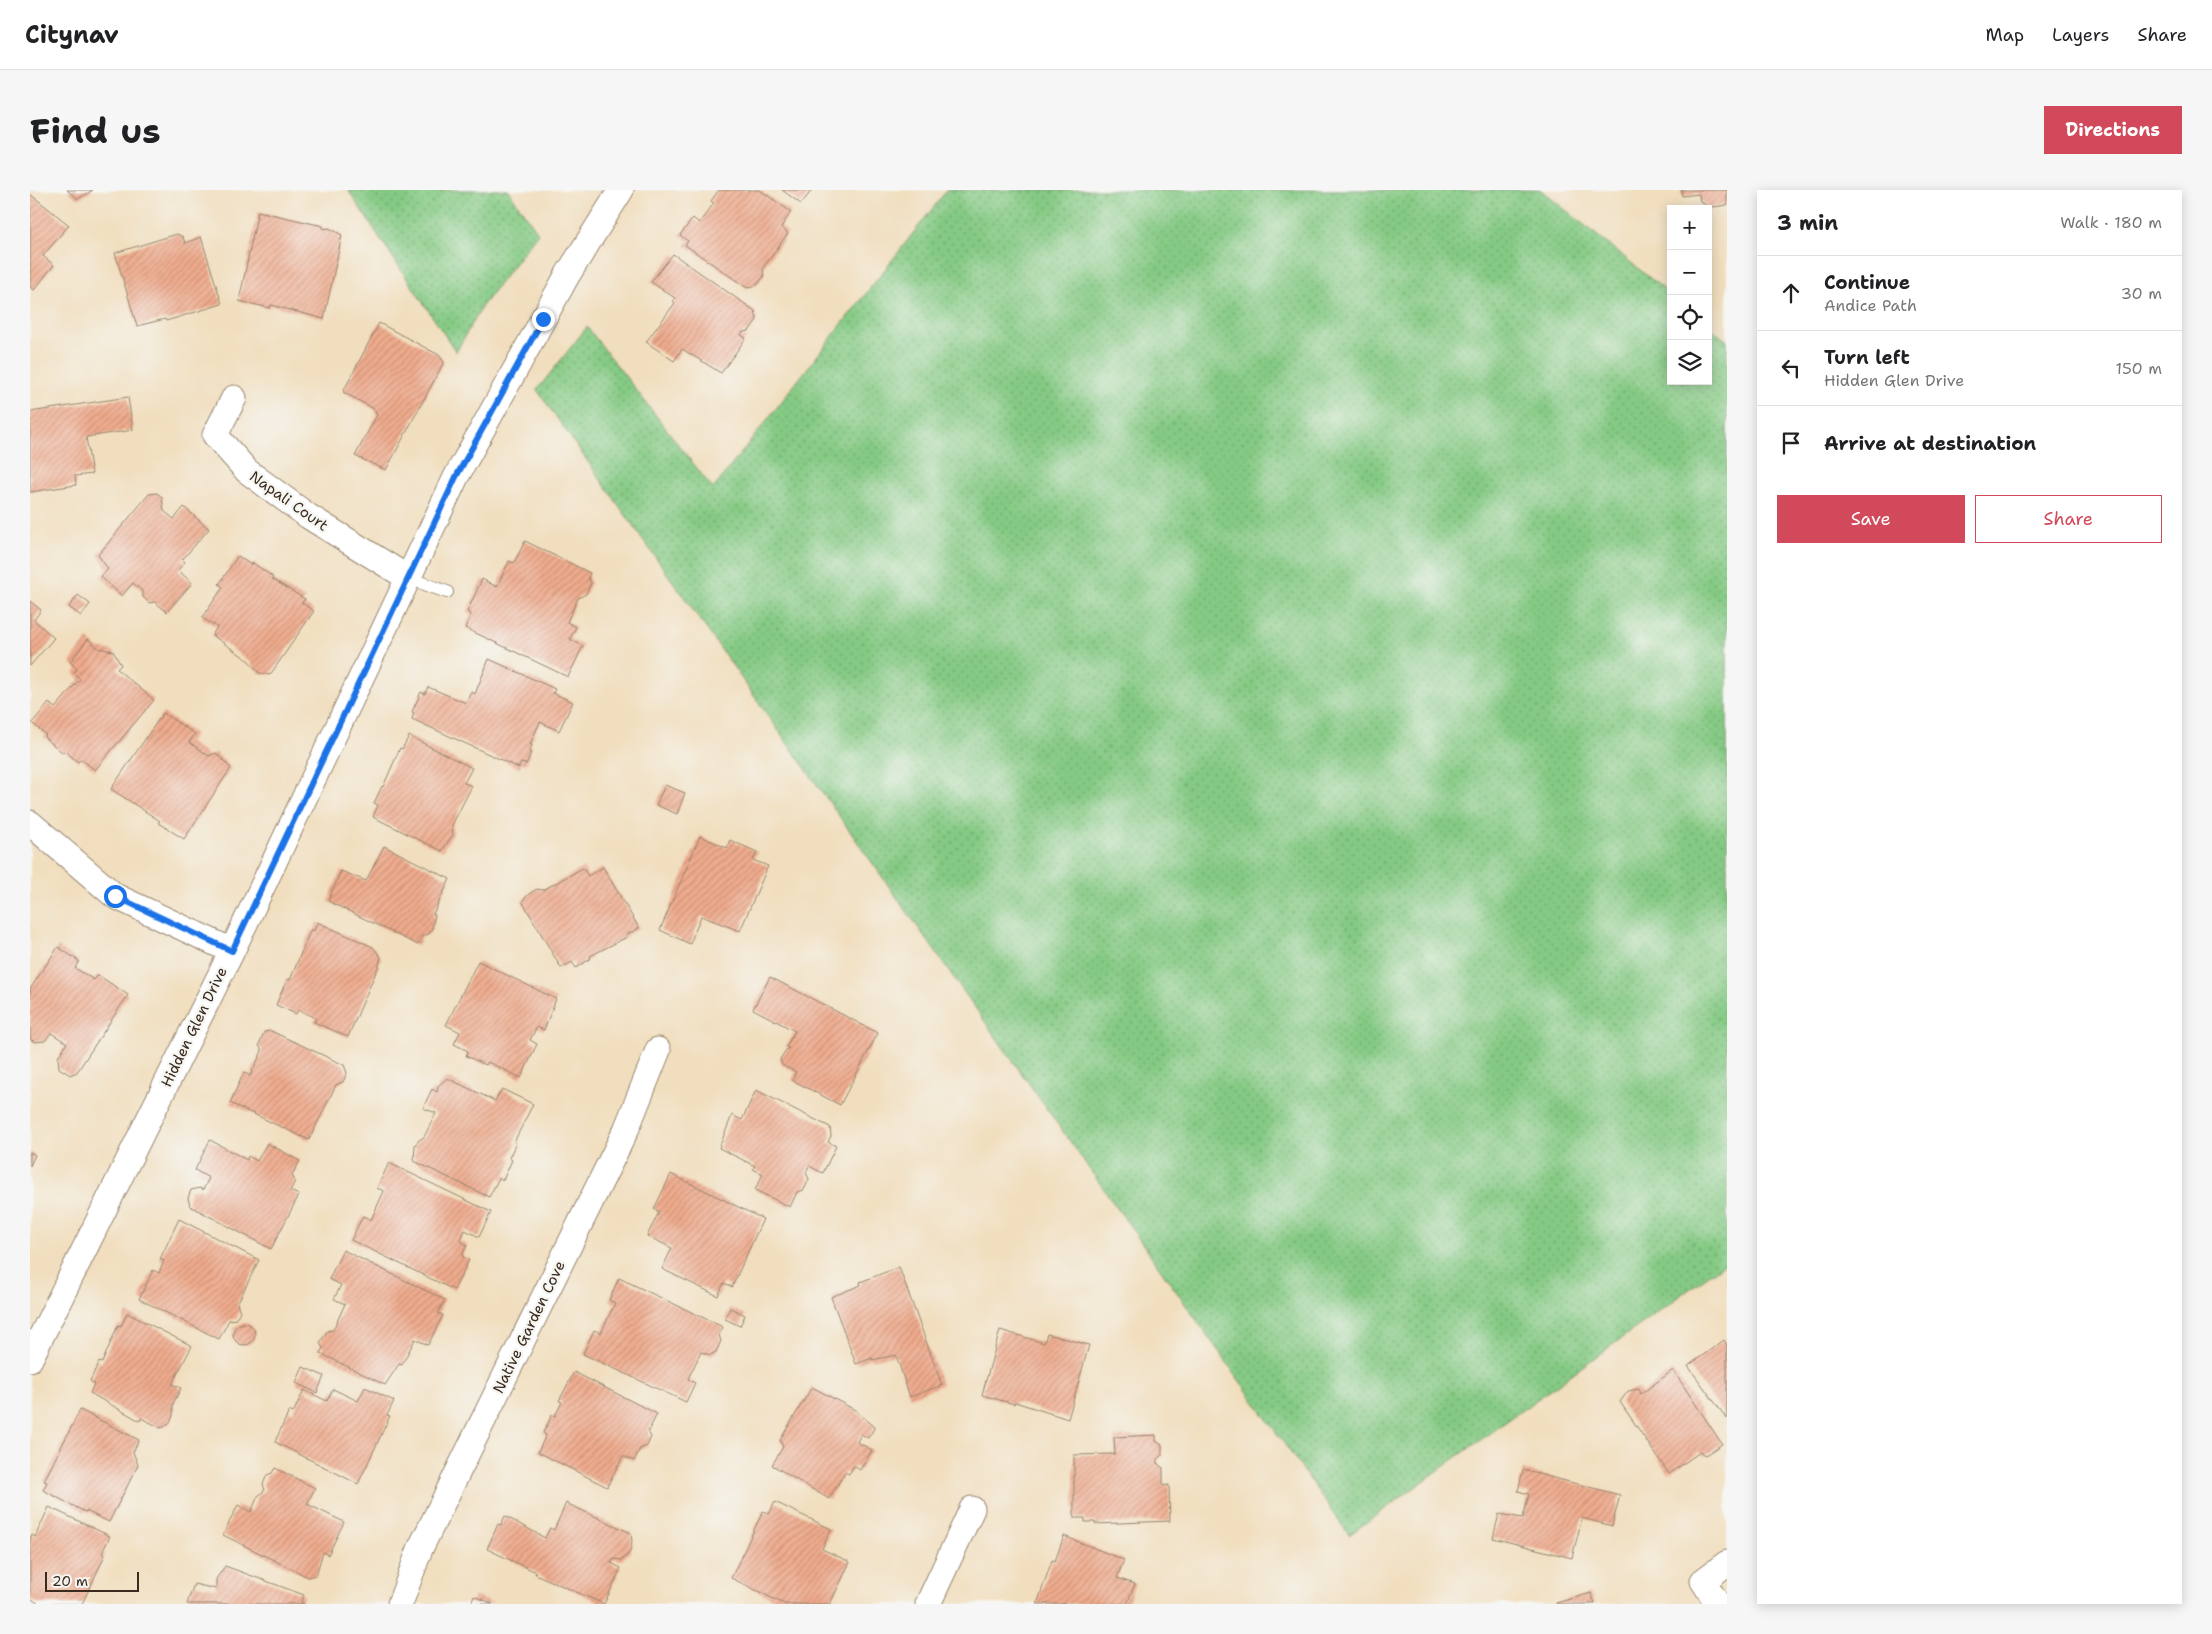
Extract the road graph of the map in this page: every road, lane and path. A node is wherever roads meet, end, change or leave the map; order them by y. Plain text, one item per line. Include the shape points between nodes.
1 (621, 190) edge
2 (234, 398) dead end
3 (408, 578) junction
4 (447, 592) dead end
5 (30, 823) edge
6 (232, 951) junction
7 (658, 1050) dead end
8 (30, 1358) edge
9 (972, 1509) dead end
10 (1727, 1563) edge
11 (400, 1604) edge
12 (928, 1604) edge
13 (1718, 1604) edge

1 - 3 street, Hidden Glen Drive via 568,274 456,477
2 - 3 street, Napali Court via 215,436 247,471 308,516
3 - 4 lane
3 - 6 street, Hidden Glen Drive
5 - 6 street via 115,896
6 - 8 street, Hidden Glen Drive
7 - 11 street, Native Garden Cove via 626,1130 420,1549
9 - 12 street
10 - 13 street via 1703,1581

